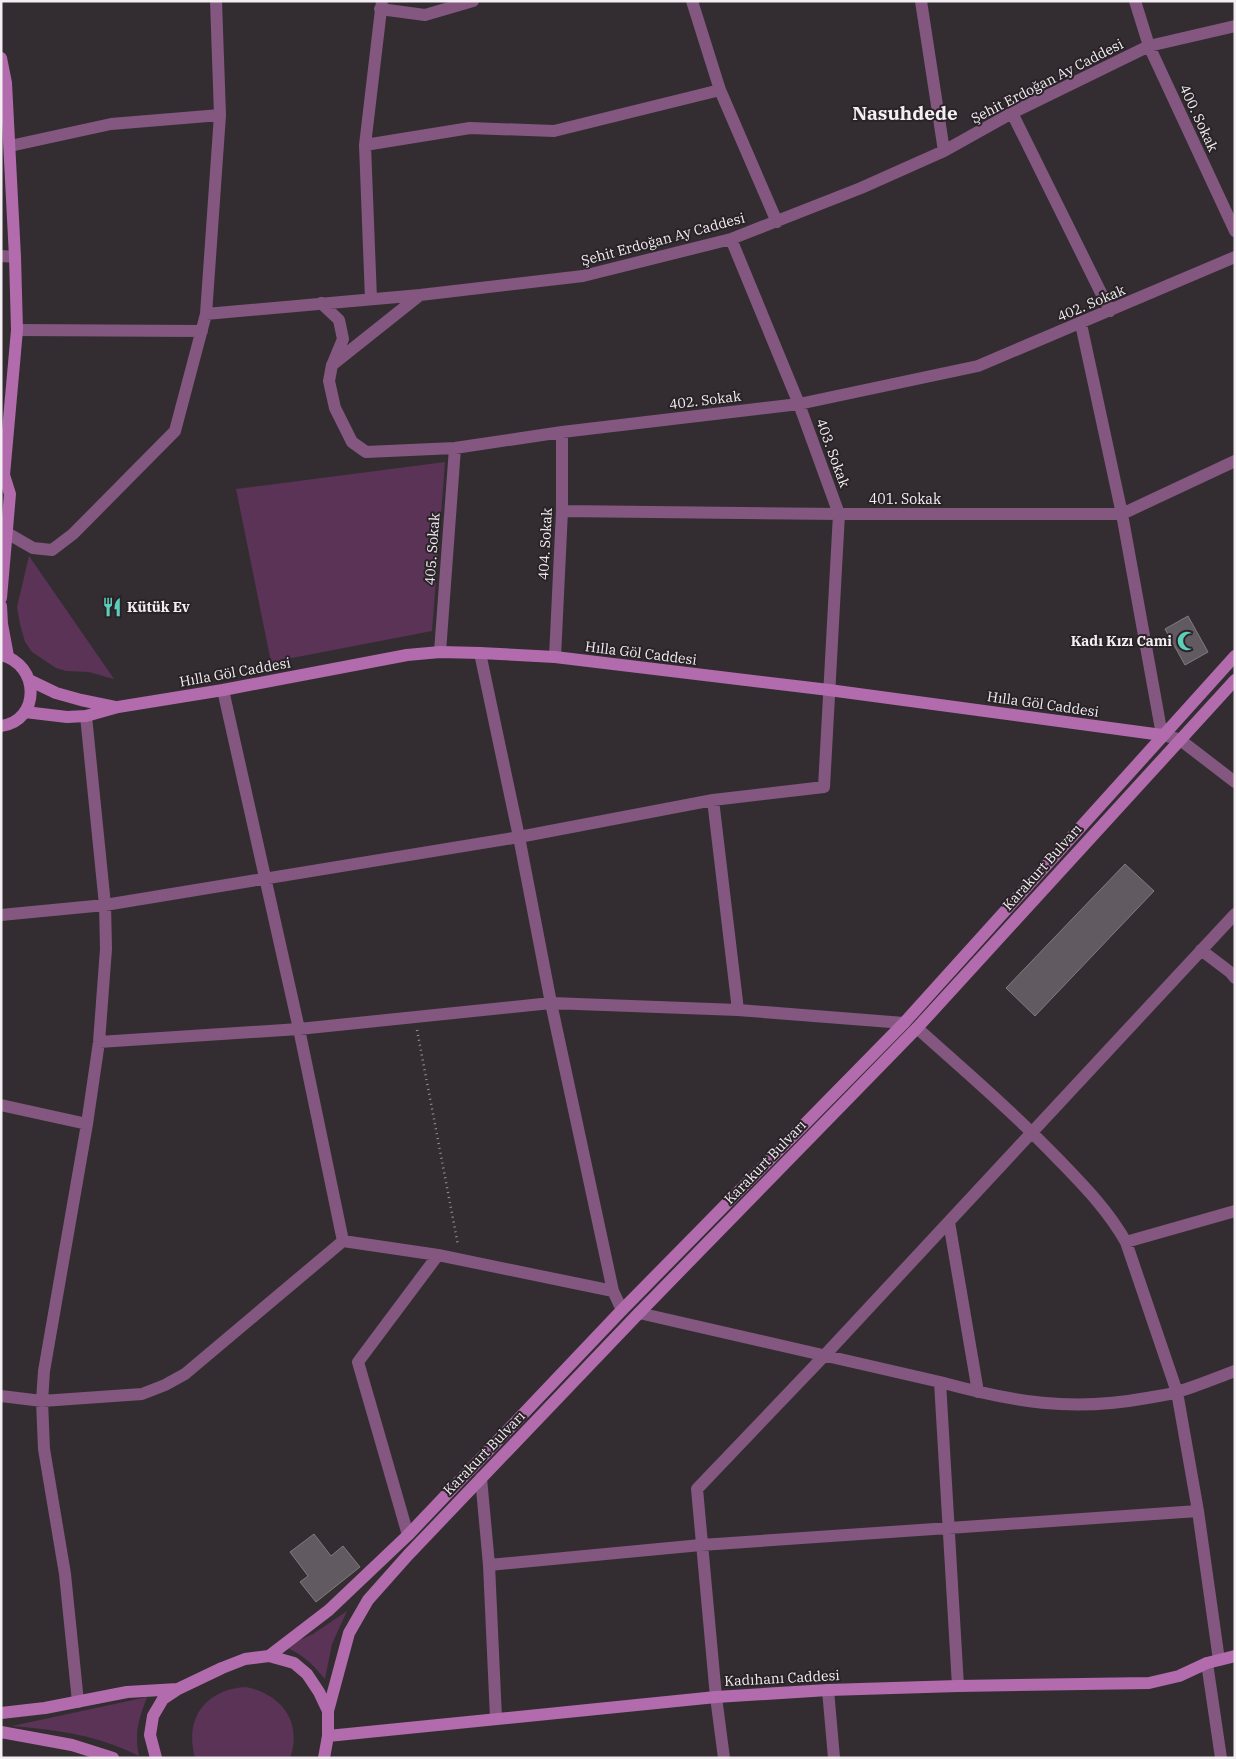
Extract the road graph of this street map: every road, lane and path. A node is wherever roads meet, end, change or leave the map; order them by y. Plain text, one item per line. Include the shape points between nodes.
1 (216, 1) edge
2 (473, 1) edge
3 (692, 1) edge
4 (920, 1) edge
5 (1135, 1) edge
6 (381, 5) edge
7 (1235, 26) edge
8 (1149, 46) junction
9 (1, 58) edge
10 (4, 83) edge
11 (720, 90) junction
12 (1012, 113) junction
13 (220, 115) junction
14 (365, 145) junction
15 (10, 146) junction
16 (944, 151) junction
17 (777, 222) junction
18 (1235, 231) edge
19 (731, 239) junction
20 (1, 256) edge
21 (15, 257) junction
22 (1235, 257) edge
23 (420, 295) junction
24 (371, 298) junction
25 (321, 303) junction
26 (1110, 311) junction
27 (206, 314) junction
28 (1081, 324) junction
29 (17, 330) junction
30 (202, 331) junction
31 (332, 365) junction
32 (799, 404) junction
33 (562, 432) junction
34 (455, 448) junction
35 (1235, 460) edge
36 (3, 473) edge
37 (562, 511) junction
38 (839, 514) junction
39 (1122, 514) junction
40 (7, 533) junction
41 (1, 598) edge
42 (1, 606) edge
43 (440, 652) junction
44 (480, 652) junction
45 (4, 656) edge
46 (1235, 656) edge
47 (555, 657) junction
48 (1235, 680) edge
49 (31, 681) junction
50 (223, 690) junction
51 (829, 690) junction
52 (118, 707) junction
53 (24, 712) junction
54 (86, 716) junction
55 (1, 726) edge
56 (1162, 736) junction
57 (1179, 740) junction
58 (1235, 782) edge
59 (713, 800) junction
60 (519, 837) junction
61 (266, 878) junction
62 (105, 905) junction
63 (1235, 914) edge
64 (1, 915) edge
65 (1201, 950) junction
66 (1235, 978) edge
67 (551, 1003) junction
68 (738, 1010) junction
69 (414, 1016) junction
70 (904, 1023) junction
71 (917, 1028) junction
72 (298, 1029) junction
73 (99, 1042) junction
74 (1, 1105) edge
75 (87, 1124) junction
76 (1032, 1132) junction
77 (1235, 1211) edge
78 (949, 1222) junction
79 (343, 1241) junction
80 (1126, 1242) junction
81 (438, 1254) junction
82 (460, 1259) junction
83 (613, 1291) junction
84 (622, 1310) junction
85 (639, 1313) junction
86 (824, 1356) junction
87 (1235, 1371) edge
88 (940, 1382) junction
89 (978, 1392) junction
90 (1177, 1392) junction
91 (1, 1396) edge
92 (42, 1401) junction
93 (480, 1478) junction
94 (1198, 1511) junction
95 (948, 1528) junction
96 (408, 1535) junction
97 (701, 1544) junction
98 (489, 1565) junction
99 (269, 1656) junction
100 (1225, 1658) edge
101 (958, 1686) junction
102 (178, 1689) junction
103 (828, 1690) junction
104 (716, 1697) junction
105 (78, 1702) junction
106 (328, 1711) junction
107 (1, 1713) edge
108 (496, 1718) junction
109 (1, 1732) edge
110 (328, 1736) junction
111 (113, 1758) edge
112 (156, 1758) edge
113 (324, 1758) edge
114 (724, 1758) edge
115 (834, 1758) edge
116 (1221, 1758) edge

1 - 13 street
2 - 6 street via 425,15
3 - 11 street
4 - 16 street
5 - 8 street, 400. Sokak
6 - 14 street
7 - 8 street, Şehit Erdoğan Ay Caddesi
8 - 12 street, Şehit Erdoğan Ay Caddesi
8 - 18 street, 400. Sokak
9 - 10 main road
10 - 15 main road
11 - 14 street via 554,131 470,128
11 - 17 street
12 - 16 street, Şehit Erdoğan Ay Caddesi
12 - 26 street
13 - 15 street via 111,124
13 - 27 street
14 - 24 street
15 - 21 main road
16 - 17 street, Şehit Erdoğan Ay Caddesi
17 - 19 street, Şehit Erdoğan Ay Caddesi
19 - 23 street, Şehit Erdoğan Ay Caddesi via 583,276
19 - 32 street, 403. Sokak
20 - 21 street
21 - 29 main road
22 - 26 street, 402. Sokak
23 - 24 street, Şehit Erdoğan Ay Caddesi
23 - 31 street
24 - 25 street, Şehit Erdoğan Ay Caddesi
25 - 27 street, Şehit Erdoğan Ay Caddesi
25 - 31 street via 339,320 343,339
26 - 28 street, 402. Sokak
27 - 30 street
28 - 32 street, 402. Sokak via 978,366
28 - 39 street
29 - 30 street
29 - 36 main road
30 - 40 street via 175,431 73,534 52,550 33,548
31 - 34 street, 402. Sokak via 329,381 335,408 352,442 366,452
32 - 33 street, 402. Sokak
32 - 38 street, 403. Sokak
33 - 34 street, 402. Sokak
33 - 37 street, 404. Sokak
34 - 43 street, 405. Sokak
35 - 39 street, 401. Sokak
36 - 40 main road via 10,494
37 - 38 street, 401. Sokak
37 - 47 street, 404. Sokak
38 - 39 street, 401. Sokak
38 - 51 street, 403. Sokak
39 - 56 street
40 - 41 main road
42 - 45 main road
43 - 44 main road, Hılla Göl Caddesi
43 - 50 main road, Hılla Göl Caddesi via 377,660
44 - 47 main road, Hılla Göl Caddesi
44 - 60 street
45 - 49 main road via 18,662
46 - 56 main road, Karakurt Bulvarı
47 - 51 main road, Hılla Göl Caddesi
48 - 57 main road, Karakurt Bulvarı
49 - 52 main road via 56,693
49 - 53 main road via 30,703
50 - 52 main road, Hılla Göl Caddesi
50 - 61 street
51 - 56 main road, Hılla Göl Caddesi
51 - 59 street, 403. Sokak via 824,787
52 - 54 main road
53 - 54 main road
53 - 55 main road via 16,721
54 - 62 street
56 - 57 street
56 - 70 main road, Karakurt Bulvarı
57 - 58 street
57 - 71 main road, Karakurt Bulvarı
59 - 60 street
59 - 68 street
60 - 61 street
60 - 67 street
61 - 62 street
61 - 72 street
62 - 64 street
62 - 73 street via 106,949
63 - 65 street
65 - 66 street
65 - 76 street
67 - 68 street
67 - 69 street
67 - 83 street
68 - 70 street
69 - 72 street
69 - 82 path
70 - 84 main road, Karakurt Bulvarı
71 - 76 street
71 - 85 main road, Karakurt Bulvarı
72 - 73 street
72 - 79 street
73 - 75 street
74 - 75 street
75 - 92 street via 44,1371
76 - 78 street
76 - 80 street via 1095,1197 1114,1220
77 - 80 street
78 - 86 street
78 - 89 street
79 - 81 street
79 - 92 street via 185,1374 142,1394
80 - 90 street
81 - 82 street
81 - 96 street via 358,1362
82 - 83 street
83 - 84 street
84 - 96 main road, Karakurt Bulvarı
85 - 86 street
85 - 93 main road, Karakurt Bulvarı
86 - 88 street
86 - 97 street via 696,1489
87 - 90 street
88 - 89 street
88 - 95 street
89 - 90 street via 1040,1404 1100,1404
90 - 94 street
91 - 92 street
92 - 105 street via 44,1449 65,1574
93 - 98 street
93 - 106 main road, Karakurt Bulvarı via 368,1600 349,1633
94 - 95 street
94 - 100 street
95 - 97 street
95 - 101 street
96 - 99 main road, Karakurt Bulvarı via 329,1610
97 - 98 street
97 - 104 street
98 - 108 street
99 - 102 main road via 245,1659
99 - 106 main road via 294,1663 307,1674
100 - 101 main road, Kadıhanı Caddesi via 1148,1684
100 - 116 street
101 - 103 main road, Kadıhanı Caddesi
102 - 105 main road via 127,1692
102 - 112 main road via 163,1699 153,1716 150,1735
103 - 104 main road, Kadıhanı Caddesi
103 - 115 street
104 - 108 main road, Kadıhanı Caddesi
104 - 114 street
105 - 107 main road
106 - 110 main road
108 - 110 main road, Kadıhanı Caddesi
109 - 111 main road via 72,1745
110 - 113 main road

